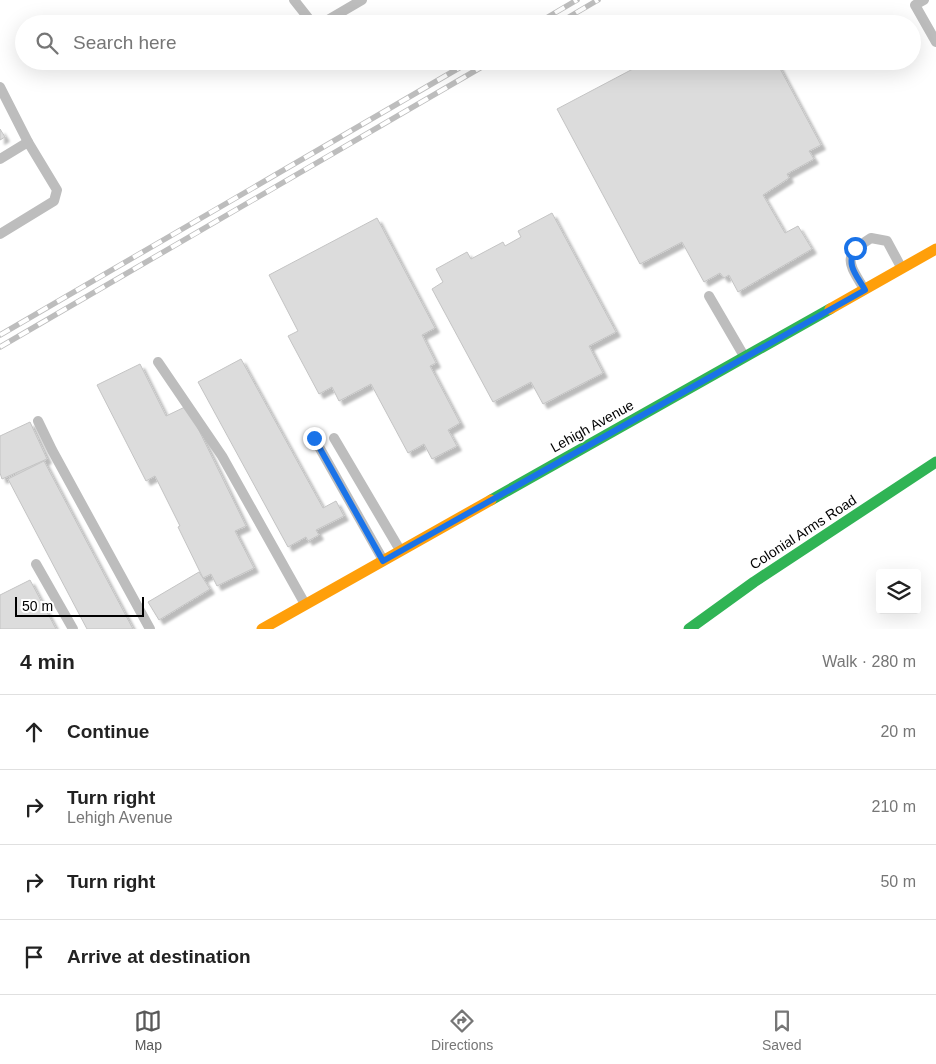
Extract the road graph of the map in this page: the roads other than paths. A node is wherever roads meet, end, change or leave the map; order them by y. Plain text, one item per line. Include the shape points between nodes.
1 (294, 0) edge
2 (362, 0) edge
3 (924, 0) edge
4 (306, 15) edge
5 (337, 15) edge
6 (921, 15) edge
7 (921, 16) edge
8 (936, 42) edge
9 (0, 87) edge
10 (28, 142) junction
11 (0, 159) edge
12 (0, 234) edge
13 (936, 249) edge
14 (901, 268) junction
15 (865, 290) junction
16 (709, 296) dead end
17 (744, 357) junction
18 (158, 362) dead end
19 (38, 421) dead end
20 (314, 438) dead end
21 (334, 438) dead end
22 (936, 462) edge
23 (401, 551) junction
24 (383, 561) junction
25 (36, 564) dead end
26 (306, 604) junction
27 (73, 629) edge
28 (150, 629) edge
29 (262, 629) edge
30 (690, 629) edge

1 - 4 lane
2 - 5 lane
3 - 6 lane via 915,5
7 - 8 lane
9 - 10 lane
10 - 11 lane
10 - 12 lane via 57,190 54,202
13 - 14 street, Lehigh Avenue
14 - 15 street, Lehigh Avenue
14 - 15 lane via 887,241 871,238 855,248 850,265
15 - 17 street, Lehigh Avenue
16 - 17 lane
17 - 23 street, Lehigh Avenue
18 - 26 lane via 222,456
19 - 28 lane
20 - 24 lane
21 - 23 lane
22 - 30 street, Colonial Arms Road via 754,582
23 - 24 street, Lehigh Avenue
24 - 26 street, Lehigh Avenue
25 - 27 lane
26 - 29 street, Lehigh Avenue

